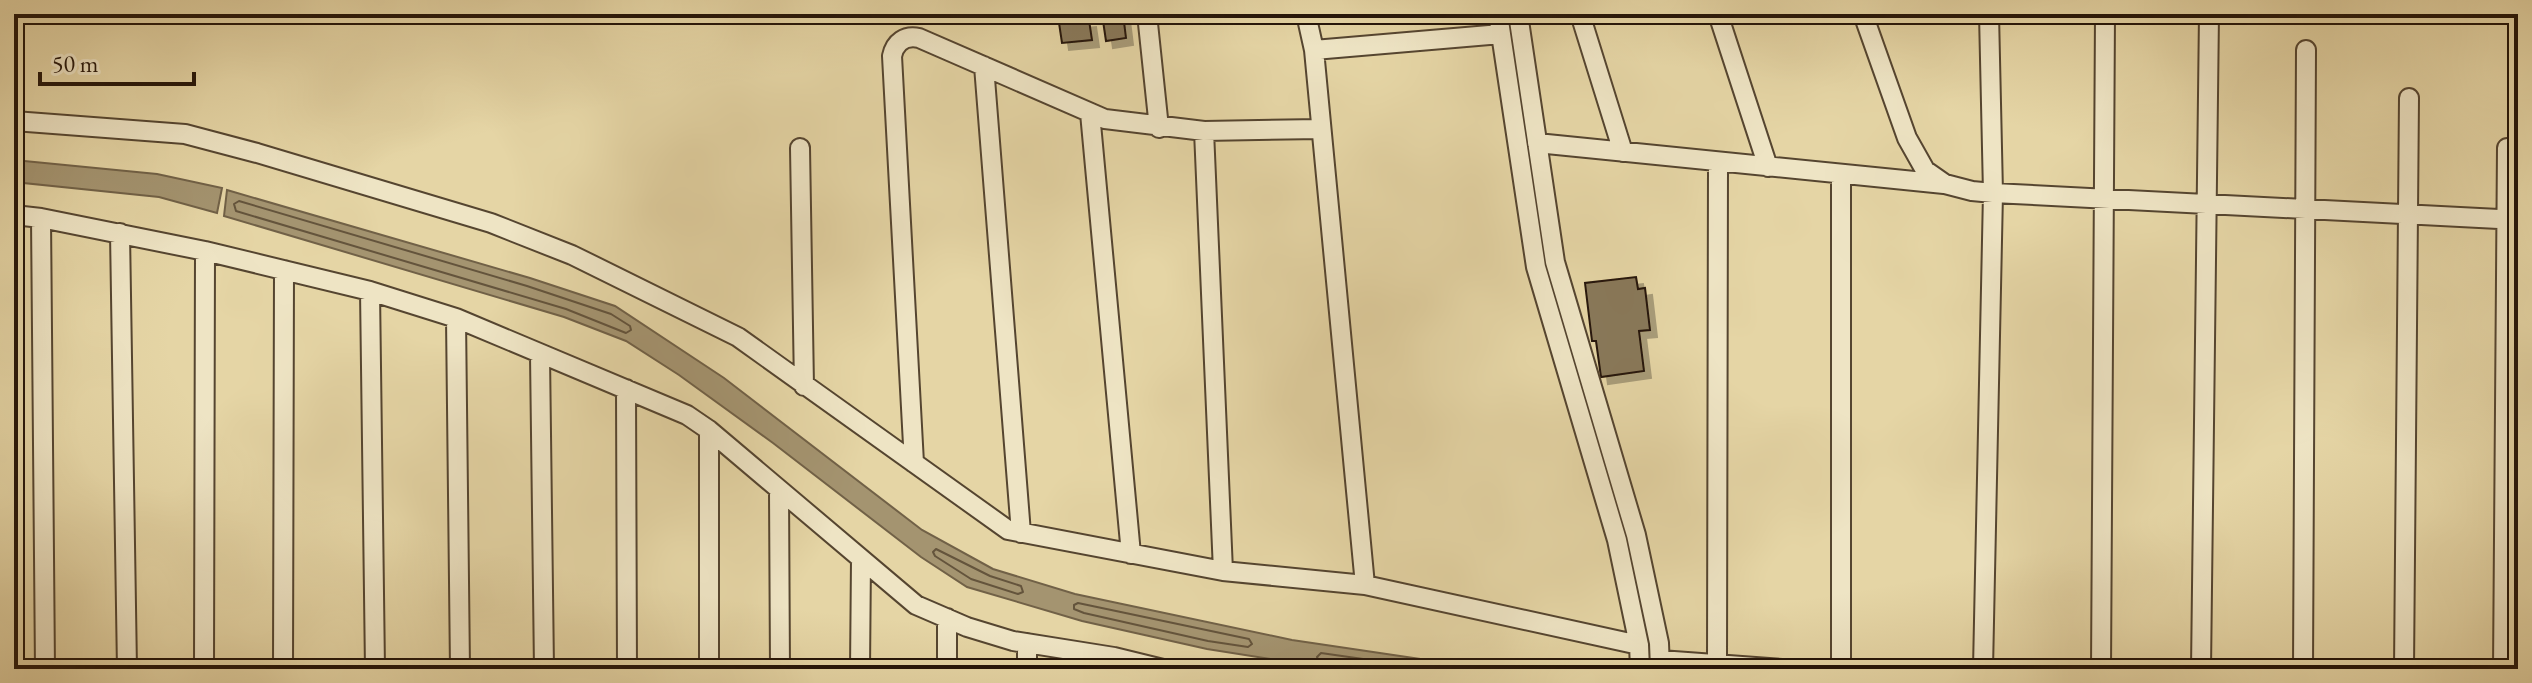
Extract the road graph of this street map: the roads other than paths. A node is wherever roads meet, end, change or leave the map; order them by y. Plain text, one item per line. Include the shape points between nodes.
1 (1147, 14) edge
2 (1306, 14) edge
3 (1498, 14) edge
4 (1518, 14) edge
5 (1580, 14) edge
6 (1718, 14) edge
7 (1863, 14) edge
8 (1989, 14) edge
9 (2105, 14) edge
10 (2209, 14) edge
11 (1501, 34) junction
12 (1314, 50) junction
13 (2306, 50) dead end
14 (984, 66) junction
15 (2409, 98) dead end
16 (1090, 113) junction
17 (14, 121) edge
18 (1159, 128) junction
19 (1320, 129) junction
20 (1204, 131) junction
21 (1537, 143) junction
22 (800, 148) dead end
23 (2507, 148) dead end
24 (1623, 152) junction
25 (1718, 162) junction
26 (1768, 167) junction
27 (1841, 174) junction
28 (1945, 184) junction
29 (1993, 193) junction
30 (2207, 204) junction
31 (2305, 209) junction
32 (2408, 214) junction
33 (14, 215) edge
34 (41, 218) junction
35 (2512, 220) edge
36 (120, 233) junction
37 (205, 251) junction
38 (284, 270) junction
39 (370, 291) junction
40 (456, 318) junction
41 (540, 355) junction
42 (804, 386) junction
43 (626, 389) junction
44 (709, 430) junction
45 (914, 463) junction
46 (779, 491) junction
47 (1021, 533) junction
48 (1131, 554) junction
49 (861, 559) junction
50 (1223, 571) junction
51 (1365, 585) junction
52 (947, 618) junction
53 (1027, 643) junction
54 (1639, 645) junction
55 (1114, 663) edge
56 (1717, 664) junction
57 (1660, 665) edge
58 (45, 669) edge
59 (127, 669) edge
60 (204, 669) edge
61 (283, 669) edge
62 (375, 669) edge
63 (460, 669) edge
64 (544, 669) edge
65 (627, 669) edge
66 (709, 669) edge
67 (780, 669) edge
68 (860, 669) edge
69 (947, 669) edge
70 (1027, 669) edge
71 (1163, 669) edge
72 (1640, 669) edge
73 (1782, 669) edge
74 (1841, 669) edge
75 (1983, 669) edge
76 (2101, 669) edge
77 (2201, 669) edge
78 (2303, 669) edge
79 (2404, 669) edge
80 (2503, 669) edge

1 - 18 street
2 - 12 street
3 - 11 street
4 - 21 street
5 - 24 street
6 - 26 street
7 - 28 street via 1907,138 1925,170
8 - 29 street
9 - 76 street
10 - 30 street
11 - 12 street
11 - 54 street via 1536,267 1617,540
12 - 19 street
13 - 31 street
14 - 16 street
14 - 45 street via 911,36 894,46 892,56
14 - 47 street
15 - 32 street
16 - 18 street
16 - 48 street
17 - 42 street via 185,134 491,223 572,255 738,337
18 - 20 street
19 - 20 street
19 - 51 street
20 - 50 street
21 - 24 street
21 - 57 street via 1555,262 1636,535
22 - 42 street
23 - 35 street
24 - 25 street
25 - 26 street
25 - 56 street
26 - 27 street
27 - 28 street
27 - 74 street
28 - 29 street
29 - 30 street
29 - 75 street
30 - 31 street
30 - 77 street
31 - 32 street
31 - 78 street
32 - 35 street
32 - 79 street
33 - 34 street
34 - 36 street
34 - 58 street
35 - 80 street
36 - 37 street
36 - 59 street
37 - 38 street
37 - 60 street
38 - 39 street
38 - 61 street
39 - 40 street
39 - 62 street
40 - 41 street
40 - 63 street
41 - 43 street
41 - 64 street
42 - 45 street
43 - 44 street
43 - 65 street
44 - 46 street
44 - 66 street
45 - 47 street via 1008,530
46 - 49 street
46 - 67 street
47 - 48 street
48 - 50 street
49 - 52 street via 916,605
49 - 68 street
50 - 51 street
51 - 54 street
52 - 53 street
52 - 69 street
53 - 55 street
53 - 70 street
54 - 72 street
55 - 71 street
56 - 57 street
56 - 73 street

